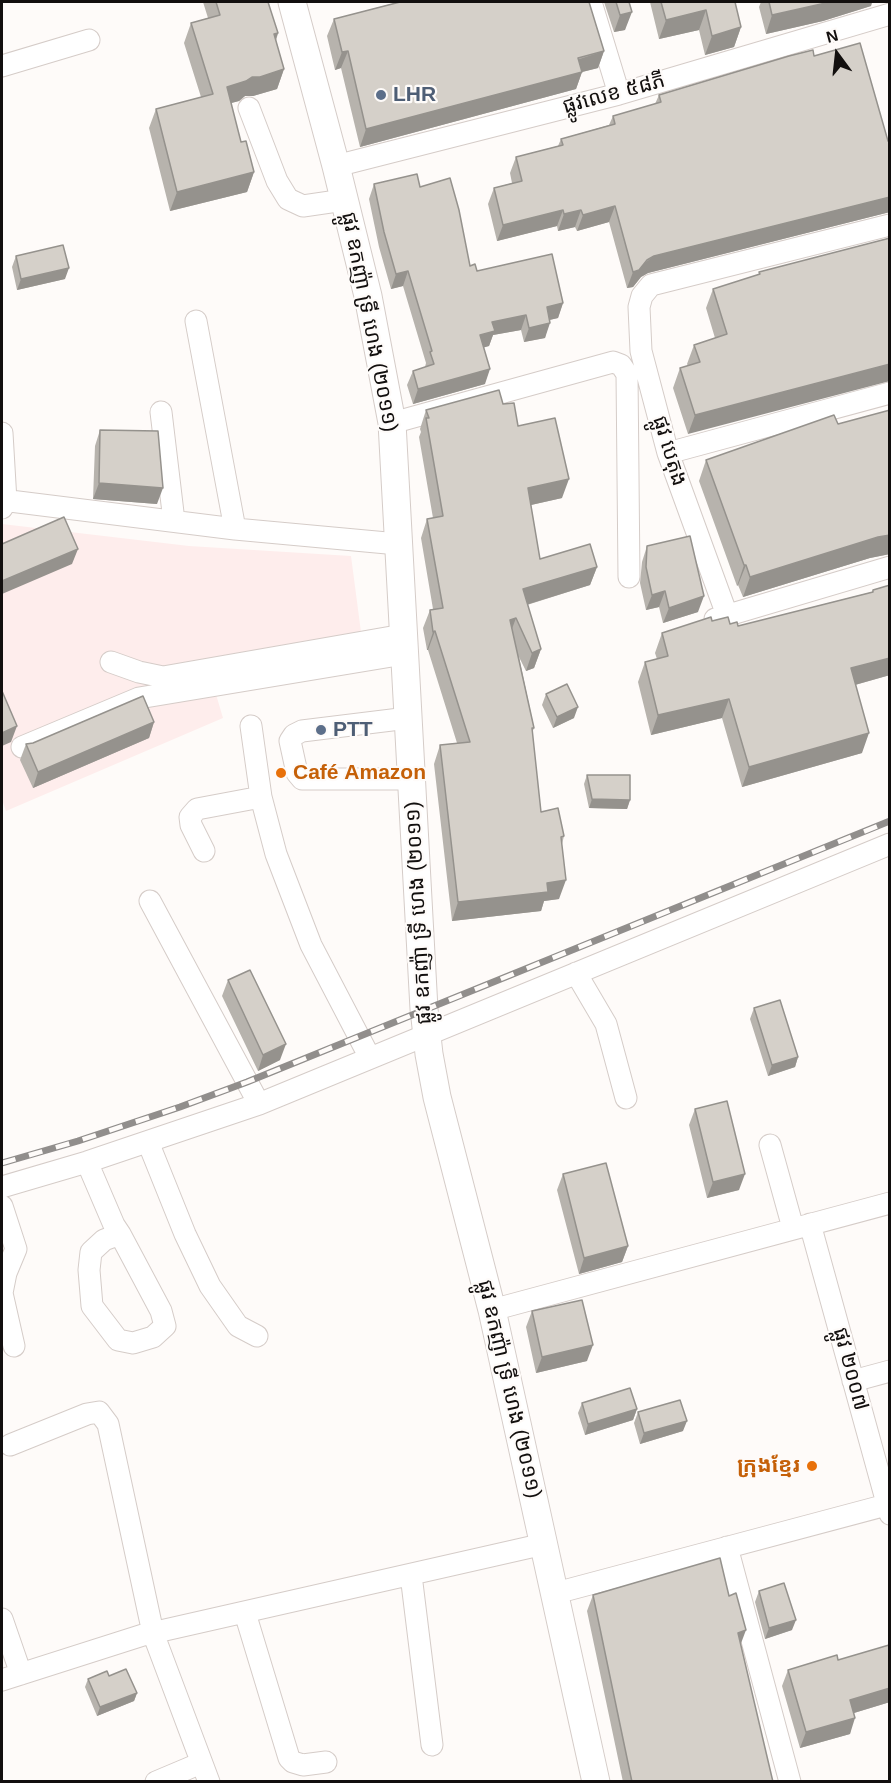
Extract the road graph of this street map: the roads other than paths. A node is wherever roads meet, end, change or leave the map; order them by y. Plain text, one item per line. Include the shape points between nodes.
1 (292, 2) edge
2 (591, 2) edge
3 (890, 14) edge
4 (89, 40) dead end
5 (2, 66) edge
6 (619, 94) junction
7 (249, 108) dead end
8 (336, 166) junction
9 (344, 200) junction
10 (890, 225) edge
11 (196, 321) dead end
12 (890, 393) edge
13 (161, 412) dead end
14 (392, 423) junction
15 (2, 433) edge
16 (668, 453) junction
17 (3, 503) edge
18 (174, 521) junction
19 (235, 529) junction
20 (398, 544) junction
21 (890, 567) edge
22 (629, 577) dead end
23 (727, 615) junction
24 (696, 626) edge
25 (404, 644) junction
26 (111, 662) dead end
27 (408, 718) junction
28 (251, 726) dead end
29 (22, 747) dead end
30 (411, 779) junction
31 (261, 797) junction
32 (890, 844) edge
33 (204, 851) dead end
34 (150, 901) dead end
35 (576, 973) junction
36 (426, 1034) junction
37 (370, 1058) junction
38 (626, 1098) dead end
39 (259, 1104) junction
40 (148, 1142) junction
41 (770, 1145) dead end
42 (87, 1162) junction
43 (3, 1190) edge
44 (890, 1203) edge
45 (802, 1226) junction
46 (120, 1234) junction
47 (492, 1310) junction
48 (257, 1336) dead end
49 (14, 1346) dead end
50 (890, 1371) edge
51 (853, 1381) junction
52 (10, 1444) dead end
53 (889, 1508) edge
54 (544, 1544) junction
55 (727, 1547) junction
56 (411, 1575) junction
57 (556, 1593) junction
58 (245, 1613) junction
59 (2, 1618) edge
60 (153, 1633) junction
61 (11, 1677) edge
62 (432, 1745) dead end
63 (326, 1762) dead end
64 (205, 1772) edge
65 (156, 1782) edge
66 (597, 1782) edge
67 (790, 1782) edge

1 - 8 main road, ផ្លូវ ឧកញ៉ា ទ្រី ហេង (២០១១)
2 - 6 street
3 - 6 street, ផ្លូវលេខ ៥៨ភី
4 - 5 street
6 - 8 street, ផ្លូវលេខ ៥៨ភី
7 - 9 street via 277,181 288,199 303,206
8 - 9 main road, ផ្លូវ ឧកញ៉ា ទ្រី ហេង (២០១១)
9 - 14 main road, ផ្លូវ ឧកញ៉ា ទ្រី ហេង (២០១១) via 368,296
10 - 16 street, ផ្លូវ បេតុង via 651,285 639,307 641,351
11 - 19 street
12 - 16 street
13 - 18 street
14 - 20 main road, ផ្លូវ ឧកញ៉ា ទ្រី ហេង (២០១១)
14 - 22 street via 614,362 621,365 627,374
15 - 17 street
16 - 23 street, ផ្លូវ បេតុង
17 - 18 street
18 - 19 street
19 - 20 street
20 - 25 main road, ផ្លូវ ឧកញ៉ា ទ្រី ហេង (២០១១)
21 - 23 street
23 - 24 street
25 - 26 street via 163,677
25 - 27 main road, ផ្លូវ ឧកញ៉ា ទ្រី ហេង (២០១១)
25 - 29 street via 140,698
27 - 30 main road, ផ្លូវ ឧកញ៉ា ទ្រី ហេង (២០១១)
27 - 30 street via 302,731 290,741 302,779
28 - 31 street
30 - 36 main road, ផ្លូវ ឧកញ៉ា ទ្រី ហេង (២០១១)
31 - 33 street via 196,809 190,817
31 - 37 street via 276,854 311,945
32 - 35 street
34 - 39 street
35 - 36 street
35 - 38 street via 606,1024
36 - 37 street
36 - 47 main road, ផ្លូវ ឧកញ៉ា ទ្រី ហេង (២០១១) via 437,1097
37 - 39 street
39 - 40 street
40 - 42 street
40 - 48 street via 210,1286 238,1326
41 - 45 street, ផ្លូវ ២០០៧
42 - 43 street
42 - 46 street
43 - 49 street via 16,1250 2,1293
44 - 45 street
45 - 47 street
45 - 51 street, ផ្លូវ ២០០៧
46 - 46 street via 165,1326 153,1336 133,1343 118,1340 92,1306 91,1252 104,1240
47 - 54 main road, ផ្លូវ ឧកញ៉ា ទ្រី ហេង (២០១១)
50 - 51 street
51 - 53 street, ផ្លូវ ២០០៧
52 - 60 street via 99,1412 108,1424
53 - 55 street
54 - 56 street
54 - 57 main road, ផ្លូវ ឧកញ៉ា ទ្រី ហេង (២០១១)
55 - 57 street
55 - 67 street
56 - 58 street
56 - 62 street
57 - 66 main road, ផ្លូវ ឧកញ៉ា ទ្រី ហេង (២០១១)
58 - 60 street
58 - 63 street via 290,1758 303,1765
59 - 61 street
60 - 61 street
60 - 64 street
64 - 65 street

